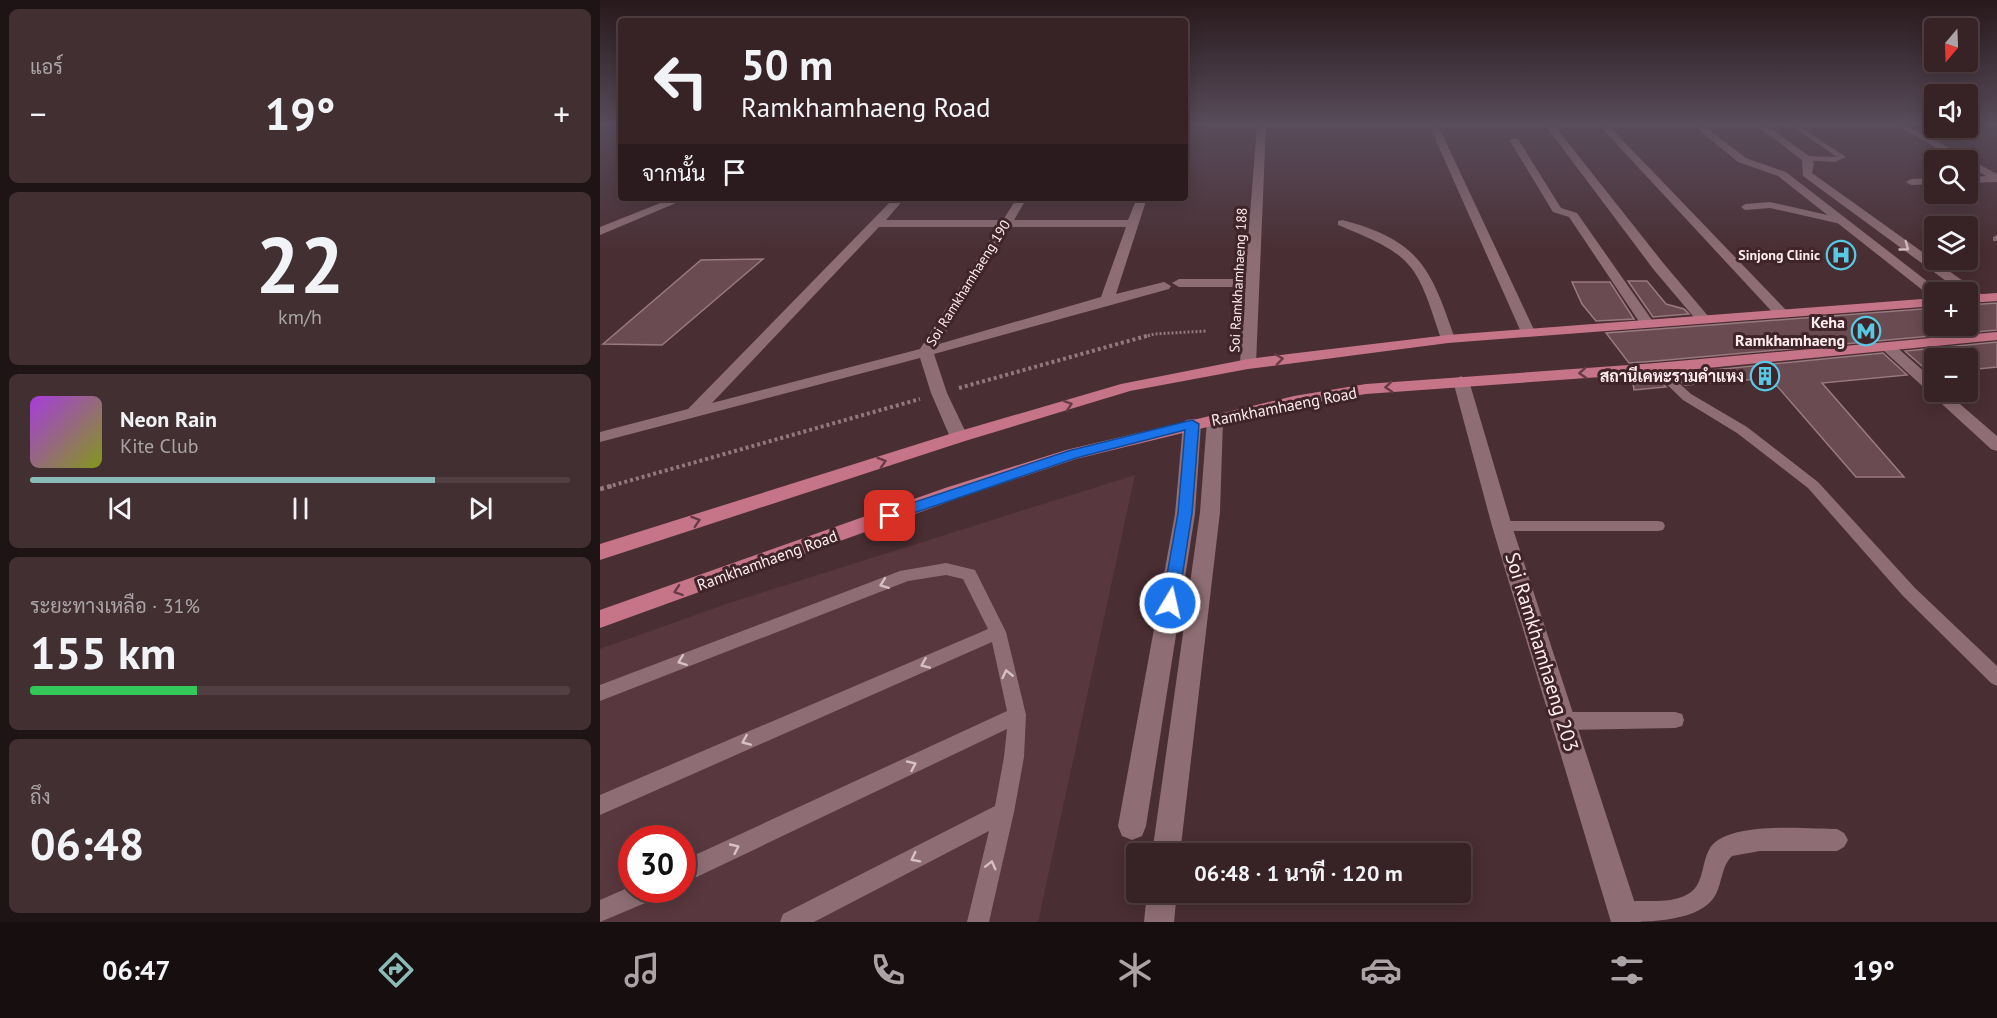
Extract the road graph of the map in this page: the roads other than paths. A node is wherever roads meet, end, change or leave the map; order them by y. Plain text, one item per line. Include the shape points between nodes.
1 (1259, 168) edge
2 (1453, 168) edge
3 (1531, 168) edge
4 (1582, 168) edge
5 (1644, 168) edge
6 (1765, 168) edge
7 (1808, 168) edge
8 (1979, 168) edge
9 (1782, 174) junction
10 (1807, 174) junction
11 (1997, 178) edge
12 (1978, 179) edge
13 (1924, 182) edge
14 (1911, 183) dead end
15 (651, 201) edge
16 (675, 201) edge
17 (897, 201) edge
18 (1020, 201) edge
19 (1141, 201) edge
20 (1745, 207) dead end
21 (600, 221) edge
22 (874, 223) junction
23 (1005, 223) junction
24 (1342, 223) dead end
25 (1844, 223) junction
26 (1132, 224) junction
27 (1876, 225) junction
28 (600, 231) edge
29 (1951, 282) edge
30 (1179, 283) dead end
31 (1251, 283) junction
32 (1924, 285) edge
33 (1164, 286) dead end
34 (1997, 297) edge
35 (1978, 299) edge
36 (1107, 300) junction
37 (1924, 303) edge
38 (1781, 313) junction
39 (1703, 319) junction
40 (1647, 323) junction
41 (1528, 332) junction
42 (1997, 336) edge
43 (1448, 339) junction
44 (1888, 347) junction
45 (926, 352) junction
46 (1248, 364) junction
47 (1656, 368) junction
48 (1924, 379) edge
49 (1461, 381) junction
50 (1949, 402) edge
51 (693, 413) junction
52 (1215, 420) junction
53 (1192, 424) junction
54 (600, 437) edge
55 (959, 437) junction
56 (1997, 445) edge
57 (1210, 512) junction
58 (1185, 513) junction
59 (1502, 526) junction
60 (1658, 526) dead end
61 (600, 552) edge
62 (600, 619) edge
63 (998, 632) junction
64 (1997, 678) edge
65 (600, 693) edge
66 (1017, 715) junction
67 (1675, 720) dead end
68 (1564, 721) junction
69 (600, 805) edge
70 (1005, 812) junction
71 (1132, 826) dead end
72 (1837, 840) dead end
73 (1167, 843) edge
74 (696, 866) edge
75 (620, 903) edge
76 (1161, 903) edge
77 (600, 912) edge
78 (1625, 918) edge
79 (792, 922) edge
80 (978, 922) edge
81 (1158, 922) edge

1 - 31 street, Soi Ramkhamhaeng 188
2 - 41 street
3 - 40 street via 1557,210 1573,215
4 - 39 street
5 - 38 street
6 - 9 street
7 - 10 street
8 - 11 street
9 - 10 street
9 - 25 street
10 - 27 street
11 - 12 street
13 - 14 street
15 - 21 street
16 - 28 street
17 - 22 street
18 - 23 street, Soi Ramkhamhaeng 190
19 - 26 street
20 - 25 lane via 1770,206
22 - 23 street
22 - 51 street
23 - 26 street
23 - 45 street, Soi Ramkhamhaeng 190
24 - 43 street via 1403,250 1416,263 1426,279
25 - 27 street
25 - 32 street
26 - 36 street
27 -> 29 street
30 - 31 street
31 - 46 street, Soi Ramkhamhaeng 188
33 - 36 street
34 - 35 main road
36 - 45 street
37 - 38 main road
38 - 39 main road
39 - 40 main road
40 - 41 main road
41 - 43 main road
42 - 44 main road, Ramkhamhaeng Road
46 -> 43 main road
44 - 47 main road, Ramkhamhaeng Road
44 - 48 street
45 - 51 street
45 - 55 street, Soi Ramkhamhaeng 190
55 -> 46 main road via 1127,387
47 -> 49 main road, Ramkhamhaeng Road
47 - 64 lane via 1687,397 1742,430 1813,484 1909,592
49 -> 52 main road, Ramkhamhaeng Road via 1366,389
49 - 59 street, Soi Ramkhamhaeng 203
50 - 56 street
51 - 54 street
52 - 53 main road, Ramkhamhaeng Road
52 - 57 street
53 - 58 street
53 -> 62 main road, Ramkhamhaeng Road via 1072,454
61 -> 55 main road
57 - 58 street
57 - 73 street
58 - 71 street
59 - 60 lane
59 - 68 street, Soi Ramkhamhaeng 203
63 -> 65 lane via 969,574 946,569 906,575
66 -> 63 lane
63 -> 69 lane
66 - 70 lane
74 -> 66 lane
67 - 68 lane
68 - 78 street, Soi Ramkhamhaeng 203
70 -> 79 lane
80 -> 70 lane
72 - 78 lane via 1743,841 1725,847 1715,858 1710,885 1701,899 1680,909
75 - 77 lane
76 - 81 street

